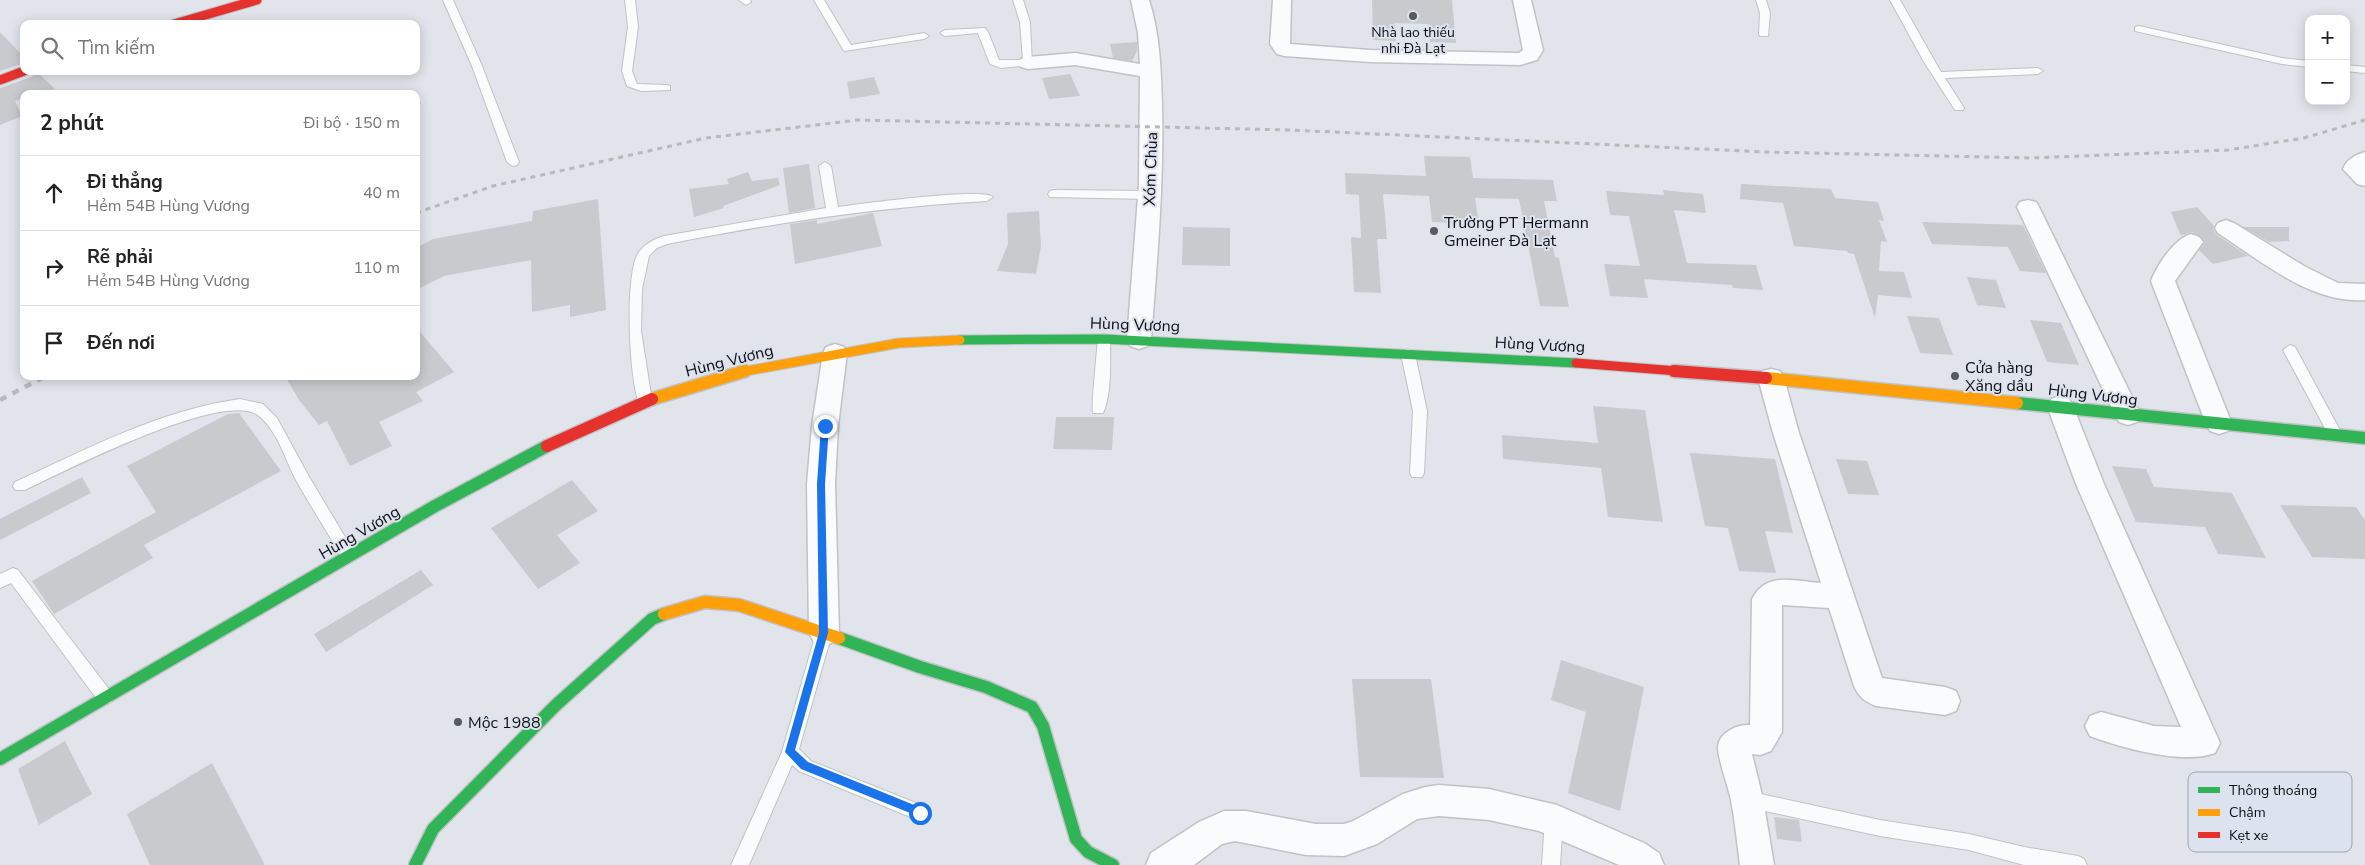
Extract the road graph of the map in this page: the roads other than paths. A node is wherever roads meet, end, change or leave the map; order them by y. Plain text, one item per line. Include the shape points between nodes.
1 (257, 0) edge
2 (448, 0) edge
3 (630, 0) edge
4 (819, 0) edge
5 (1018, 0) edge
6 (1140, 0) edge
7 (1282, 0) edge
8 (1522, 0) edge
9 (1761, 0) edge
10 (1895, 0) edge
11 (188, 20) edge
12 (2140, 30) dead end
13 (946, 33) dead end
14 (1764, 34) dead end
15 (924, 36) dead end
16 (1028, 63) junction
17 (2305, 64) edge
18 (2350, 68) edge
19 (2365, 70) edge
20 (2038, 71) dead end
21 (20, 72) edge
22 (1150, 72) junction
23 (1938, 75) junction
24 (0, 80) edge
25 (666, 88) dead end
26 (1959, 108) dead end
27 (2365, 160) edge
28 (512, 162) dead end
29 (825, 166) dead end
30 (2365, 179) edge
31 (1054, 194) dead end
32 (1150, 195) junction
33 (986, 196) dead end
34 (2028, 207) dead end
35 (833, 213) junction
36 (2226, 228) dead end
37 (2191, 242) dead end
38 (2365, 292) edge
39 (1104, 339) junction
40 (1139, 340) junction
41 (2290, 350) dead end
42 (835, 353) junction
43 (1408, 354) junction
44 (1771, 378) junction
45 (646, 401) junction
46 (2060, 406) junction
47 (1098, 410) dead end
48 (2128, 415) junction
49 (2219, 424) junction
50 (2336, 434) junction
51 (2365, 438) edge
52 (1417, 473) dead end
53 (20, 486) dead end
54 (349, 556) junction
55 (0, 582) edge
56 (1840, 597) junction
57 (824, 633) junction
58 (106, 697) junction
59 (1945, 701) dead end
60 (2101, 726) dead end
61 (790, 752) junction
62 (0, 759) edge
63 (1747, 799) junction
64 (920, 813) dead end
65 (1554, 819) junction
66 (415, 865) edge
67 (740, 865) edge
68 (1113, 865) edge
69 (1163, 865) edge
70 (1551, 865) edge
71 (1648, 865) edge
72 (1757, 865) edge
73 (2078, 865) edge

1 - 11 main road
2 - 28 lane via 477,66
3 - 25 lane via 633,27 628,71 632,86
4 - 15 lane via 848,49
5 - 16 lane via 1025,22
6 - 22 street, Xóm Chùa via 1149,38
7 - 8 street via 1280,44 1284,50 1370,56 1520,59 1530,56 1533,50
9 - 14 lane via 1765,13
10 - 23 lane
12 - 17 lane
13 - 16 lane via 981,30 994,62 1001,65
16 - 22 street via 1075,60
18 - 19 lane
20 - 23 lane
21 - 24 main road
22 - 32 street, Xóm Chùa
23 - 26 lane
27 - 30 street via 2354,169
29 - 35 lane
31 - 32 lane
32 - 40 street, Xóm Chùa
33 - 35 lane via 925,200
34 - 48 street
35 - 45 lane via 664,240 646,251 634,310 637,352
36 - 38 street via 2296,272 2333,290
37 - 49 street via 2163,281
39 - 40 main road, Hùng Vương
39 - 42 main road, Hùng Vương via 940,340
39 - 47 lane
40 - 43 main road, Hùng Vương
41 - 50 lane
42 - 45 main road, Hùng Vương via 751,369
42 - 57 street via 821,484
43 - 44 main road, Hùng Vương via 1660,368
43 - 52 lane via 1420,410
44 - 46 main road, Hùng Vương
44 - 56 street
45 - 54 main road, Hùng Vương via 512,464
46 - 48 main road, Hùng Vương
46 - 60 street via 2090,484 2204,743 2154,740
48 - 49 main road, Hùng Vương
49 - 50 main road, Hùng Vương
50 - 51 main road, Hùng Vương
53 - 54 lane via 171,420 231,404 250,405 258,407 275,425 302,478
54 - 58 main road, Hùng Vương
55 - 58 lane via 13,574
56 - 59 street via 1868,686 1876,692
56 - 63 street via 1774,592 1767,599 1766,732 1760,740 1743,739 1734,746
57 - 61 lane
57 - 66 main road via 739,606 705,602 652,619 556,705 433,829
57 - 68 main road via 986,687 1032,708 1043,726 1076,839 1088,852
58 - 62 main road, Hùng Vương
61 - 64 lane via 805,766
61 - 67 lane
63 - 72 street
63 - 73 lane
65 - 69 street via 1491,805 1445,800 1424,802 1364,834 1345,840 1294,837 1242,826 1222,827
65 - 70 lane
65 - 71 street via 1619,846

